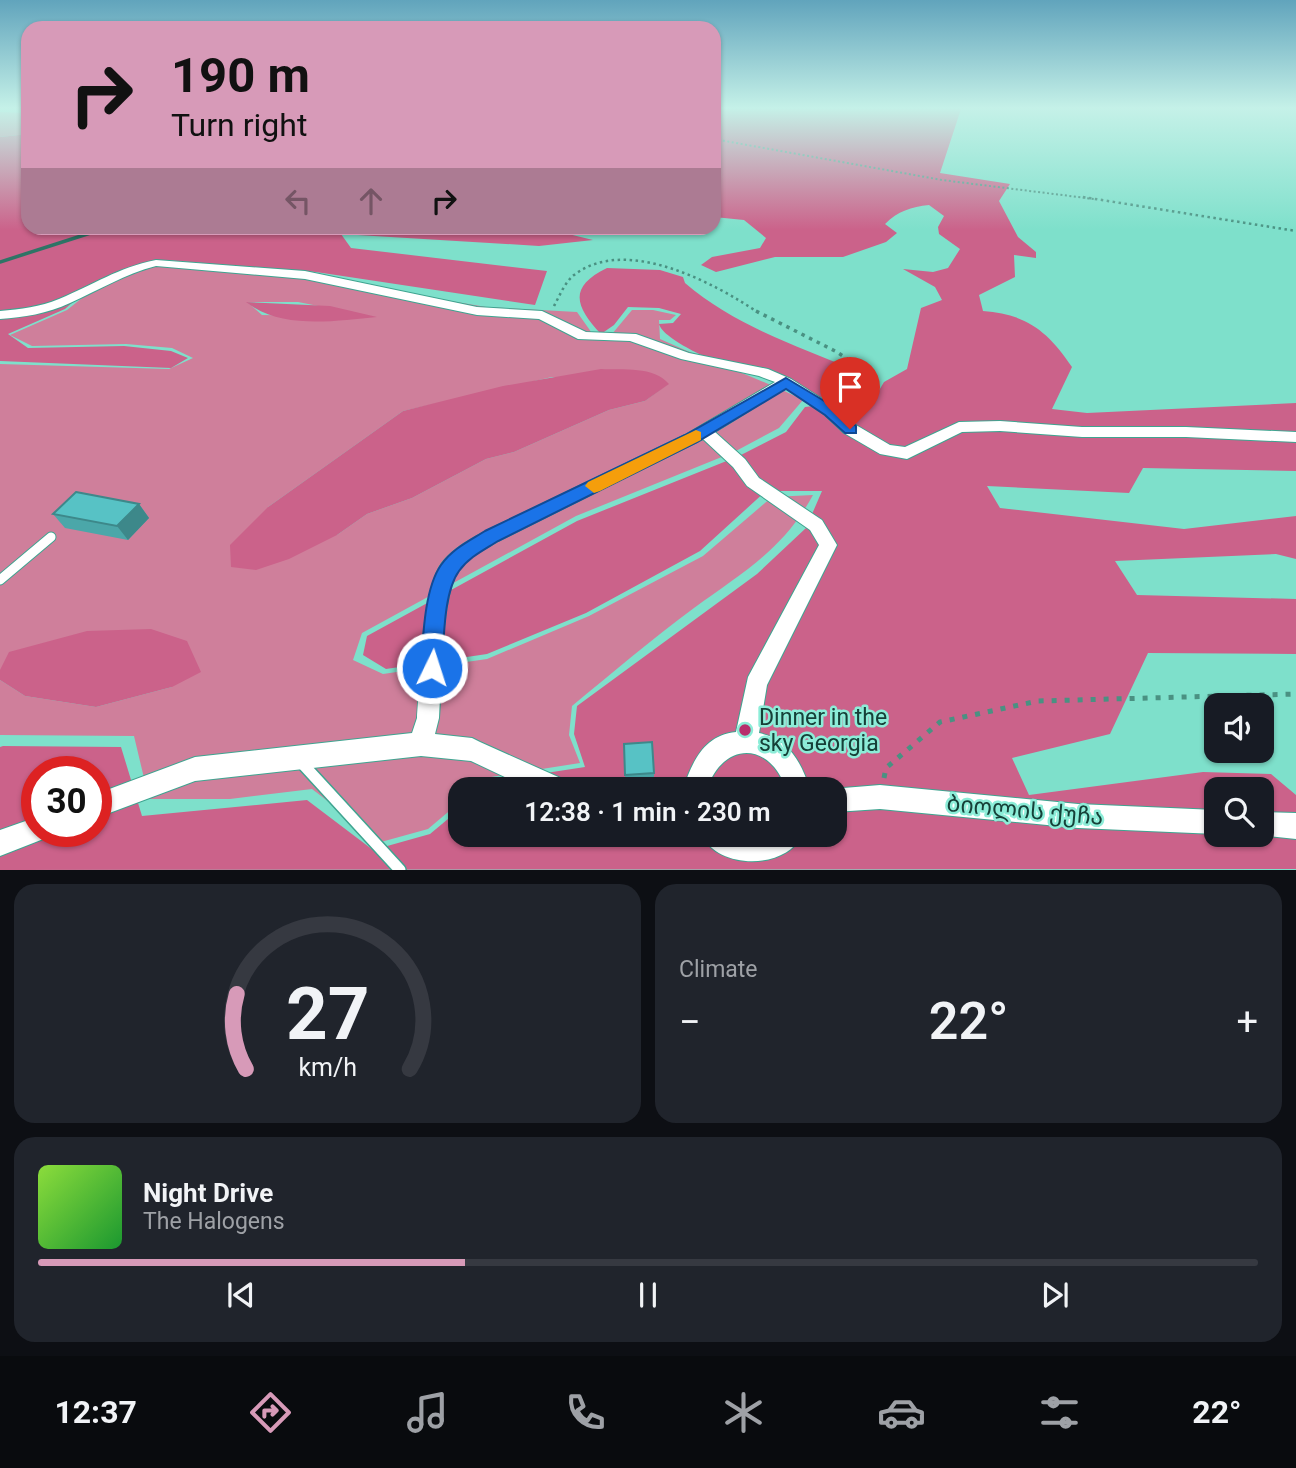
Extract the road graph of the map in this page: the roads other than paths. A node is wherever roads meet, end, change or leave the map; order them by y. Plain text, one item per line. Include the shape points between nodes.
1 (0, 315) edge
2 (786, 382) junction
3 (704, 431) junction
4 (1296, 437) edge
5 (51, 537) dead end
6 (0, 580) edge
7 (746, 741) junction
8 (421, 744) junction
9 (299, 758) junction
10 (530, 777) edge
11 (699, 777) edge
12 (793, 777) edge
13 (847, 799) edge
14 (112, 800) edge
15 (1204, 821) edge
16 (1274, 825) edge
17 (1296, 826) edge
18 (21, 835) edge
19 (0, 844) edge
20 (733, 847) edge
21 (773, 847) edge
22 (400, 870) edge

1 - 2 street via 32,312 63,302 130,269 156,263 192,264 305,275 477,311 542,315 583,336 631,337
2 - 3 street
2 - 4 street via 850,429 886,450 907,453 960,427
3 - 7 street via 753,482 816,525 828,545 756,684
3 - 8 street via 492,536 448,570 435,618 428,718
5 - 6 lane
7 - 11 street via 717,749 706,759
7 - 12 street via 777,754
8 - 9 street
8 - 10 street via 472,750
9 - 14 street via 195,769
9 - 22 lane
13 - 15 street, ბიოლის ქუჩა via 880,797 1078,816
16 - 17 street
18 - 19 street
20 - 21 street via 754,851

